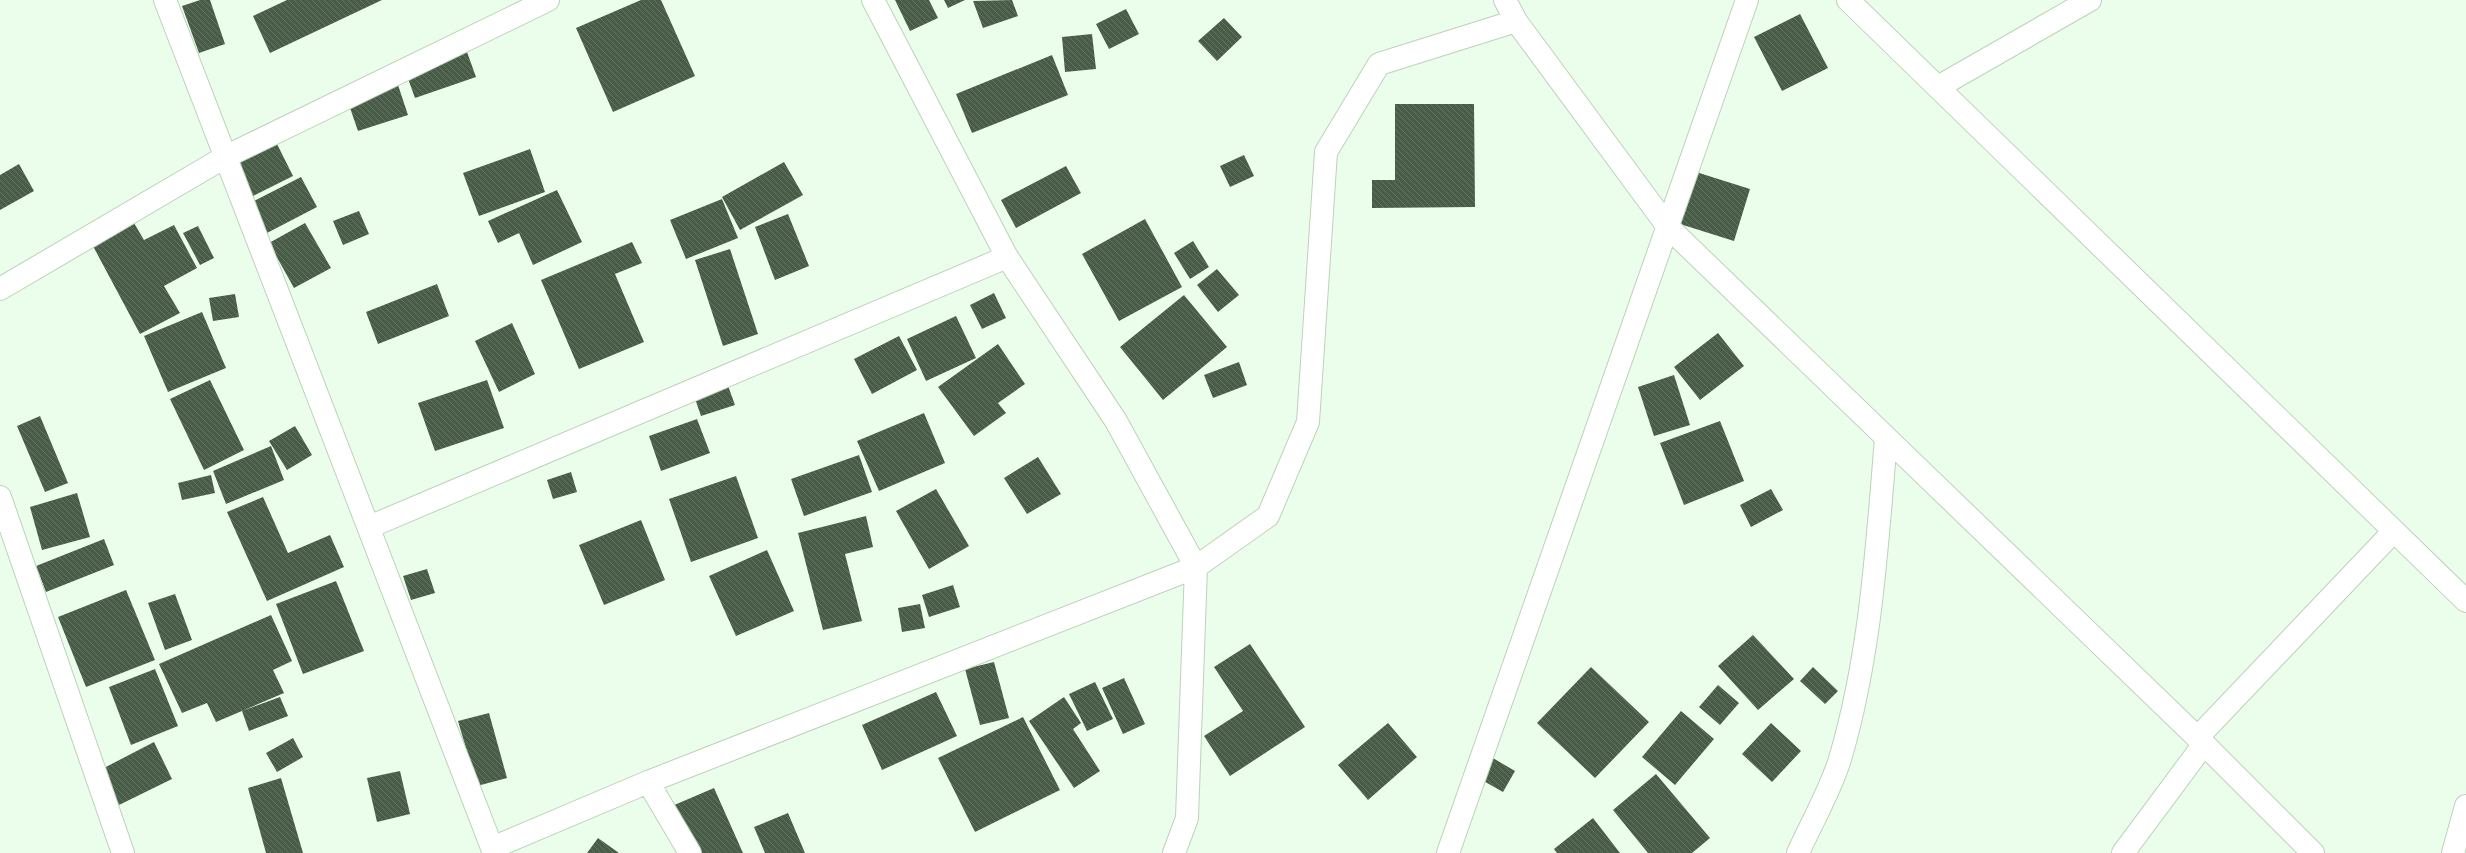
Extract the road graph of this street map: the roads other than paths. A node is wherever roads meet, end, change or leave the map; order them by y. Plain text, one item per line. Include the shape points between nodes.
1 (165, 0) edge
2 (548, 0) edge
3 (873, 0) edge
4 (1505, 0) edge
5 (1747, 0) edge
6 (1848, 0) edge
7 (2090, 0) edge
8 (509, 8) edge
9 (1516, 21) junction
10 (1938, 87) junction
11 (226, 156) junction
12 (1668, 227) junction
13 (1007, 257) junction
14 (0, 289) edge
15 (1886, 438) junction
16 (0, 497) edge
17 (369, 527) junction
18 (2394, 531) junction
19 (1196, 567) junction
20 (2466, 601) edge
21 (2201, 741) junction
22 (648, 782) junction
23 (2466, 806) edge
24 (493, 851) edge
25 (123, 853) edge
26 (690, 853) edge
27 (1174, 853) edge
28 (1448, 853) edge
29 (1798, 853) edge
30 (2123, 853) edge
31 (2313, 853) edge
32 (2453, 853) edge

1 - 11 street
2 - 8 street
3 - 13 street
4 - 9 street
5 - 12 street
6 - 10 street
7 - 10 street
8 - 11 street
9 - 12 street
9 - 19 street via 1379,64 1326,152 1308,422 1268,516
10 - 18 street
11 - 14 street
11 - 17 street
12 - 15 street
12 - 28 street
13 - 17 street
13 - 19 street via 1116,421
15 - 21 street
15 - 29 street via 1875,578 1862,672 1840,760
16 - 25 street
17 - 24 street
18 - 20 street
18 - 21 street
19 - 22 street
19 - 27 street via 1187,818
21 - 30 street
21 - 31 street
22 - 24 street
22 - 26 street
23 - 32 street

